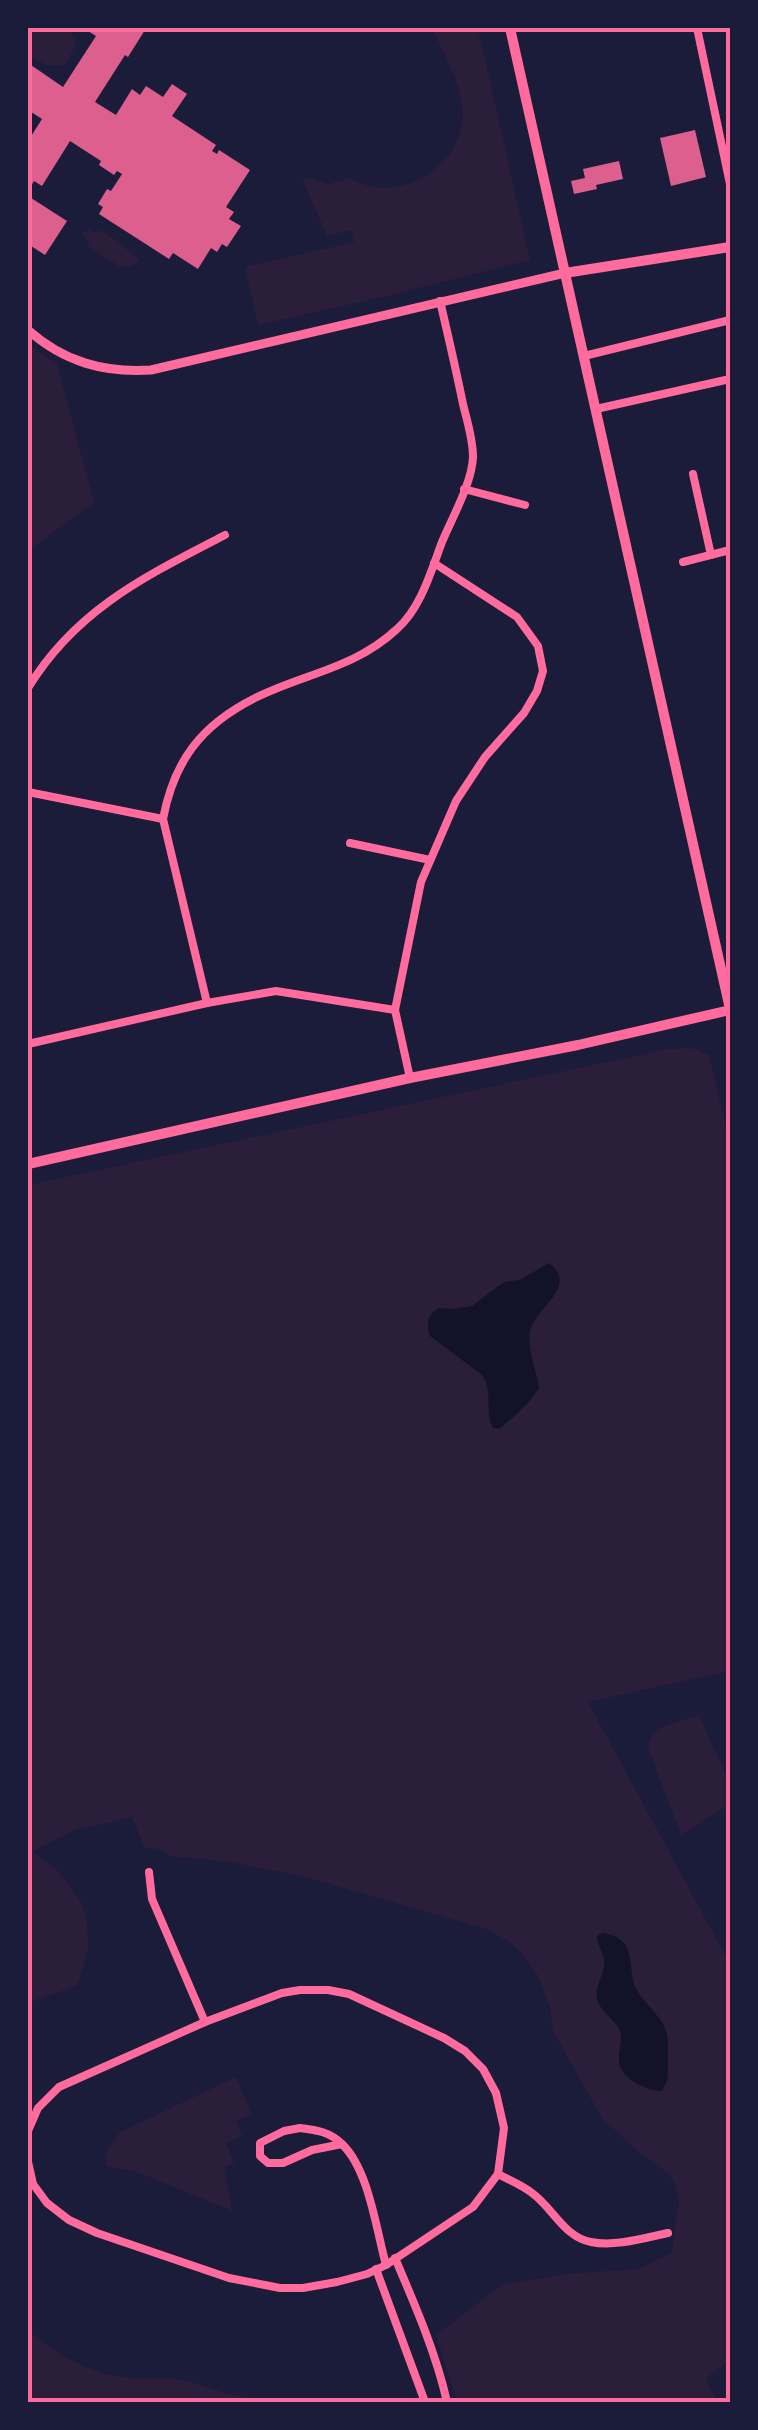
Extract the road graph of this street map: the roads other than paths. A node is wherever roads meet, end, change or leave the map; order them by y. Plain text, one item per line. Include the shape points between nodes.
1 (510, 28) edge
2 (697, 28) edge
3 (730, 184) edge
4 (730, 247) edge
5 (565, 273) junction
6 (440, 300) junction
7 (730, 320) edge
8 (28, 330) edge
9 (584, 356) junction
10 (730, 379) edge
11 (596, 409) junction
12 (693, 474) dead end
13 (464, 489) junction
14 (524, 506) dead end
15 (226, 535) dead end
16 (730, 550) edge
17 (712, 555) junction
18 (683, 562) dead end
19 (434, 563) junction
20 (28, 688) edge
21 (28, 792) edge
22 (163, 819) junction
23 (350, 842) dead end
24 (430, 860) junction
25 (208, 1004) junction
26 (730, 1009) edge
27 (395, 1010) junction
28 (28, 1044) edge
29 (410, 1078) junction
30 (28, 1164) edge
31 (149, 1872) dead end
32 (205, 2022) junction
33 (342, 2144) junction
34 (28, 2150) edge
35 (28, 2162) edge
36 (498, 2174) junction
37 (668, 2233) dead end
38 (395, 2258) junction
39 (386, 2265) junction
40 (376, 2269) junction
41 (425, 2402) edge
42 (447, 2402) edge

1 - 5 main road
2 - 3 street
4 - 5 main road
5 - 6 street
5 - 9 main road
6 - 8 street via 152,370 88,366
6 - 13 street via 472,450
7 - 9 street
9 - 11 main road
10 - 11 street
11 - 26 main road
12 - 17 street
13 - 14 street
13 - 19 street
15 - 20 street via 100,607 55,650
16 - 17 street
17 - 18 street
19 - 22 street via 401,626 370,652 256,696 198,738 168,790
19 - 24 street via 517,617 538,646 542,671 524,713 456,801
21 - 22 street
22 - 25 street
23 - 24 street
24 - 27 street
25 - 27 street via 276,991
25 - 28 street
26 - 29 main road
27 - 29 street
29 - 30 main road
31 - 32 street via 152,1899
32 - 34 street via 59,2087 38,2108
32 - 36 street via 282,1992 328,1990 444,2038 483,2069 496,2093 504,2128
33 - 33 street via 320,2130 300,2128 260,2143 259,2150 268,2163 282,2163
33 - 39 street via 362,2176
35 - 40 street via 34,2184 68,2220 230,2278 303,2288
36 - 37 street via 531,2192 571,2234 590,2242
36 - 38 street via 473,2208
38 - 39 street
38 - 42 street
39 - 40 street
40 - 41 street

